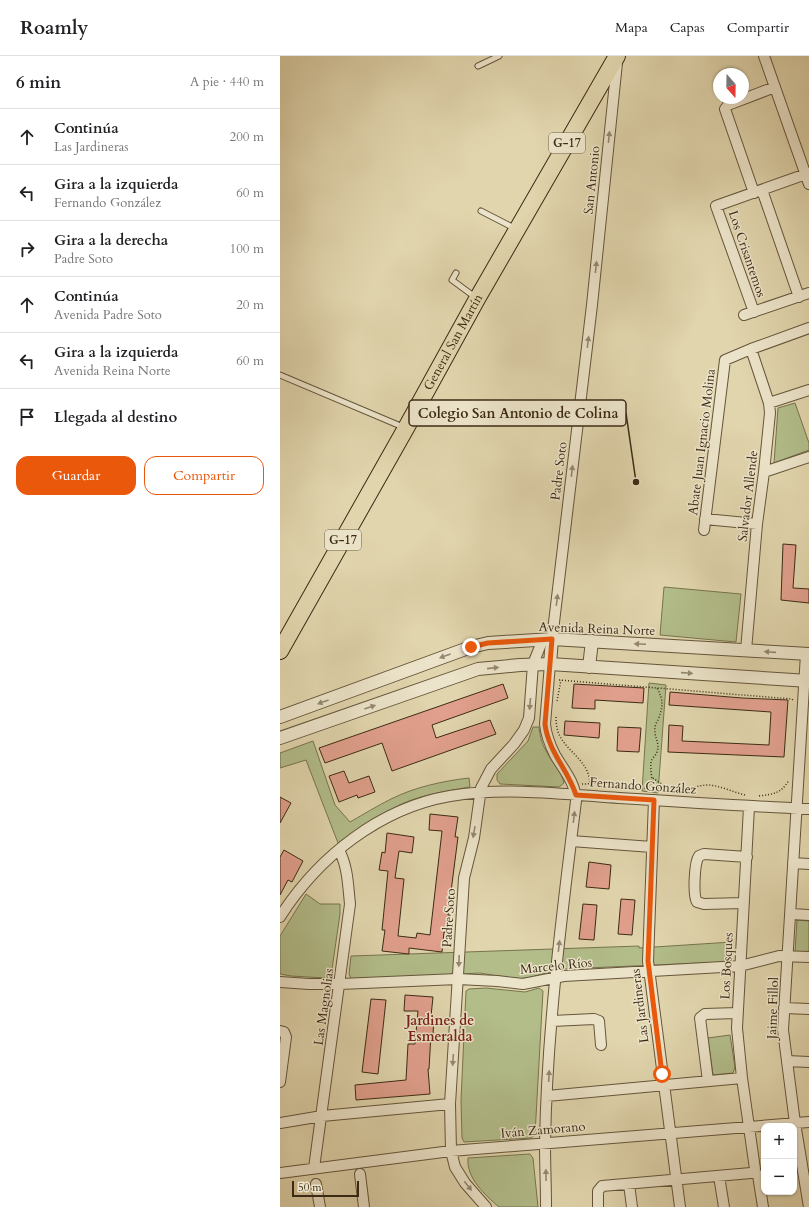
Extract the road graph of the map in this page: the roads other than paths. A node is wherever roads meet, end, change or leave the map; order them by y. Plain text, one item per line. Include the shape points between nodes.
1 (499, 56) edge
2 (617, 56) edge
3 (764, 56) edge
4 (478, 66) dead end
5 (775, 87) junction
6 (808, 177) edge
7 (758, 191) junction
8 (481, 211) dead end
9 (517, 230) junction
10 (456, 273) dead end
11 (804, 295) edge
12 (477, 299) junction
13 (592, 305) joint
14 (809, 328) edge
15 (751, 349) junction
16 (280, 375) edge
17 (809, 390) edge
18 (769, 404) junction
19 (406, 428) junction
20 (809, 457) edge
21 (764, 472) junction
22 (705, 519) junction
23 (757, 524) junction
24 (704, 530) dead end
25 (547, 639) junction
26 (592, 641) junction
27 (746, 650) junction
28 (280, 651) edge
29 (808, 654) edge
30 (533, 664) junction
31 (550, 664) junction
32 (589, 667) junction
33 (807, 681) edge
34 (280, 717) edge
35 (280, 738) edge
36 (480, 794) junction
37 (576, 795) junction
38 (654, 800) junction
39 (749, 807) junction
40 (796, 809) junction
41 (809, 809) edge
42 (571, 841) junction
43 (652, 847) junction
44 (339, 850) junction
45 (746, 857) junction
46 (793, 863) junction
47 (809, 864) edge
48 (744, 903) junction
49 (790, 914) junction
50 (809, 915) edge
51 (280, 917) edge
52 (788, 956) junction
53 (809, 957) edge
54 (740, 966) junction
55 (649, 971) junction
56 (555, 978) junction
57 (458, 979) junction
58 (280, 982) edge
59 (340, 984) junction
60 (784, 1008) junction
61 (809, 1010) edge
62 (737, 1013) junction
63 (552, 1021) junction
64 (280, 1032) edge
65 (601, 1045) dead end
66 (786, 1061) junction
67 (809, 1062) edge
68 (742, 1078) junction
69 (708, 1081) junction
70 (280, 1082) edge
71 (663, 1085) junction
72 (547, 1096) junction
73 (450, 1104) junction
74 (322, 1116) junction
75 (809, 1122) edge
76 (280, 1123) edge
77 (795, 1123) joint
78 (761, 1125) edge
79 (749, 1126) junction
80 (669, 1133) junction
81 (797, 1133) edge
82 (545, 1143) junction
83 (451, 1151) junction
84 (314, 1168) junction
85 (753, 1171) junction
86 (280, 1173) edge
87 (360, 1174) dead end
88 (719, 1176) junction
89 (806, 1177) edge
90 (675, 1179) junction
91 (316, 1184) dead end
92 (629, 1184) junction
93 (320, 1207) edge
94 (364, 1207) edge
95 (486, 1207) edge
96 (546, 1207) edge
97 (598, 1207) edge
98 (632, 1207) edge
99 (680, 1207) edge
100 (724, 1207) edge
101 (763, 1207) edge
102 (809, 1207) edge

1 - 4 lane
2 - 9 main road, General San Martín / G-17
13 -> 2 street, San Antonio
3 - 5 street
5 - 6 street
5 - 7 street via 728,105 725,110
6 - 7 street
7 - 11 street
7 - 11 street, Los Crisantemos via 716,206 749,314
8 - 9 lane
9 - 12 main road, General San Martín / G-17
10 - 12 lane via 452,280
12 - 19 main road, General San Martín / G-17
25 -> 13 street, Padre Soto
14 - 15 street
15 - 18 street, Salvador Allende
15 - 22 street, Abate Juan Ignacio Molina via 725,360
16 - 19 lane
17 - 18 street
18 - 21 street, Salvador Allende
19 - 28 main road, General San Martín / G-17
20 - 21 street
21 - 23 street, Salvador Allende
22 - 23 street
22 - 24 street, Abate Juan Ignacio Molina
23 - 27 street, Salvador Allende
25 - 26 street, Avenida Reina Norte
25 - 30 street, Padre Soto
25 - 31 street
25 -> 34 street, Avenida Reina Norte via 488,643 471,647
27 -> 26 street, Avenida Reina Norte
26 - 32 street
29 -> 27 street, Avenida Reina Norte
29 - 33 street, Avenida Reina Norte
30 - 31 street
35 -> 30 street via 478,669
30 -> 36 street, Padre Soto via 529,718 514,744 491,769
31 - 32 street
31 - 37 street via 546,732 553,752 566,772
32 -> 33 street
33 - 40 street, Avenida Reina Norte
36 - 37 street, Fernando González via 515,792
36 - 44 street, Fernando González via 450,796 404,810 358,835
36 -> 57 street, Padre Soto via 474,838 464,878
37 - 38 street, Fernando González
42 -> 37 street
38 - 39 street, Fernando González
38 - 43 street, Las Jardineras
39 - 40 street, Fernando González
39 - 45 street, Los Bosques
40 - 41 street, Fernando González
40 - 46 street, Jaime Fillol
42 - 43 street
56 -> 42 street
43 - 55 street, Las Jardineras
44 - 51 street, Fernando González via 317,870 290,901
44 - 59 street, Las Magnolias via 346,867 350,904
45 - 48 street, Los Bosques
45 - 48 street via 704,854 699,856 696,863 695,895 698,902
46 - 47 street
46 - 49 street, Jaime Fillol
48 - 54 street, Los Bosques
49 - 50 street
49 - 52 street, Jaime Fillol
52 - 53 street, Marcelo Ríos
52 - 54 street, Marcelo Ríos
52 - 60 street, Jaime Fillol
54 - 55 street, Marcelo Ríos
54 - 62 street, Los Bosques
55 - 56 street, Marcelo Ríos
55 - 71 street, Las Jardineras
56 - 57 street, Marcelo Ríos via 523,984
56 - 63 street
57 - 59 street, Marcelo Ríos
57 -> 73 street, Padre Soto
58 - 59 street, Marcelo Ríos
59 - 74 street, Las Magnolias
60 - 61 street
60 - 66 street, Jaime Fillol
62 - 68 street, Los Bosques via 737,1041
62 - 69 street via 705,1014 700,1018
63 - 65 street via 599,1021
72 -> 63 street
64 - 70 street via 284,1032 286,1037
66 - 67 street
66 - 77 street, Jaime Fillol
68 - 69 street
68 - 79 street, Los Bosques
69 - 71 street
71 - 72 street
71 - 80 street, Las Jardineras
72 - 82 street
73 - 74 street
73 - 83 street, Padre Soto
74 - 76 street
74 - 84 street, Las Magnolias
75 - 77 street, Iván Zamorano
78 - 79 street, Iván Zamorano
79 - 80 street, Iván Zamorano
79 - 85 street, Los Bosques via 755,1162
80 - 82 street, Iván Zamorano
80 - 90 street, Las Jardineras
81 - 89 street, Jaime Fillol
82 - 83 street, Iván Zamorano
96 -> 82 street
83 - 84 street, Iván Zamorano
83 -> 95 street, Padre Soto via 465,1183
84 - 86 street, Iván Zamorano
85 - 88 street
85 - 101 street via 758,1175
87 - 94 street
88 - 90 street
88 - 100 street
89 - 102 street, Jaime Fillol
90 - 92 street
90 - 99 street, Las Jardineras
91 - 93 street
92 - 97 street via 602,1186 598,1190
92 - 98 street

